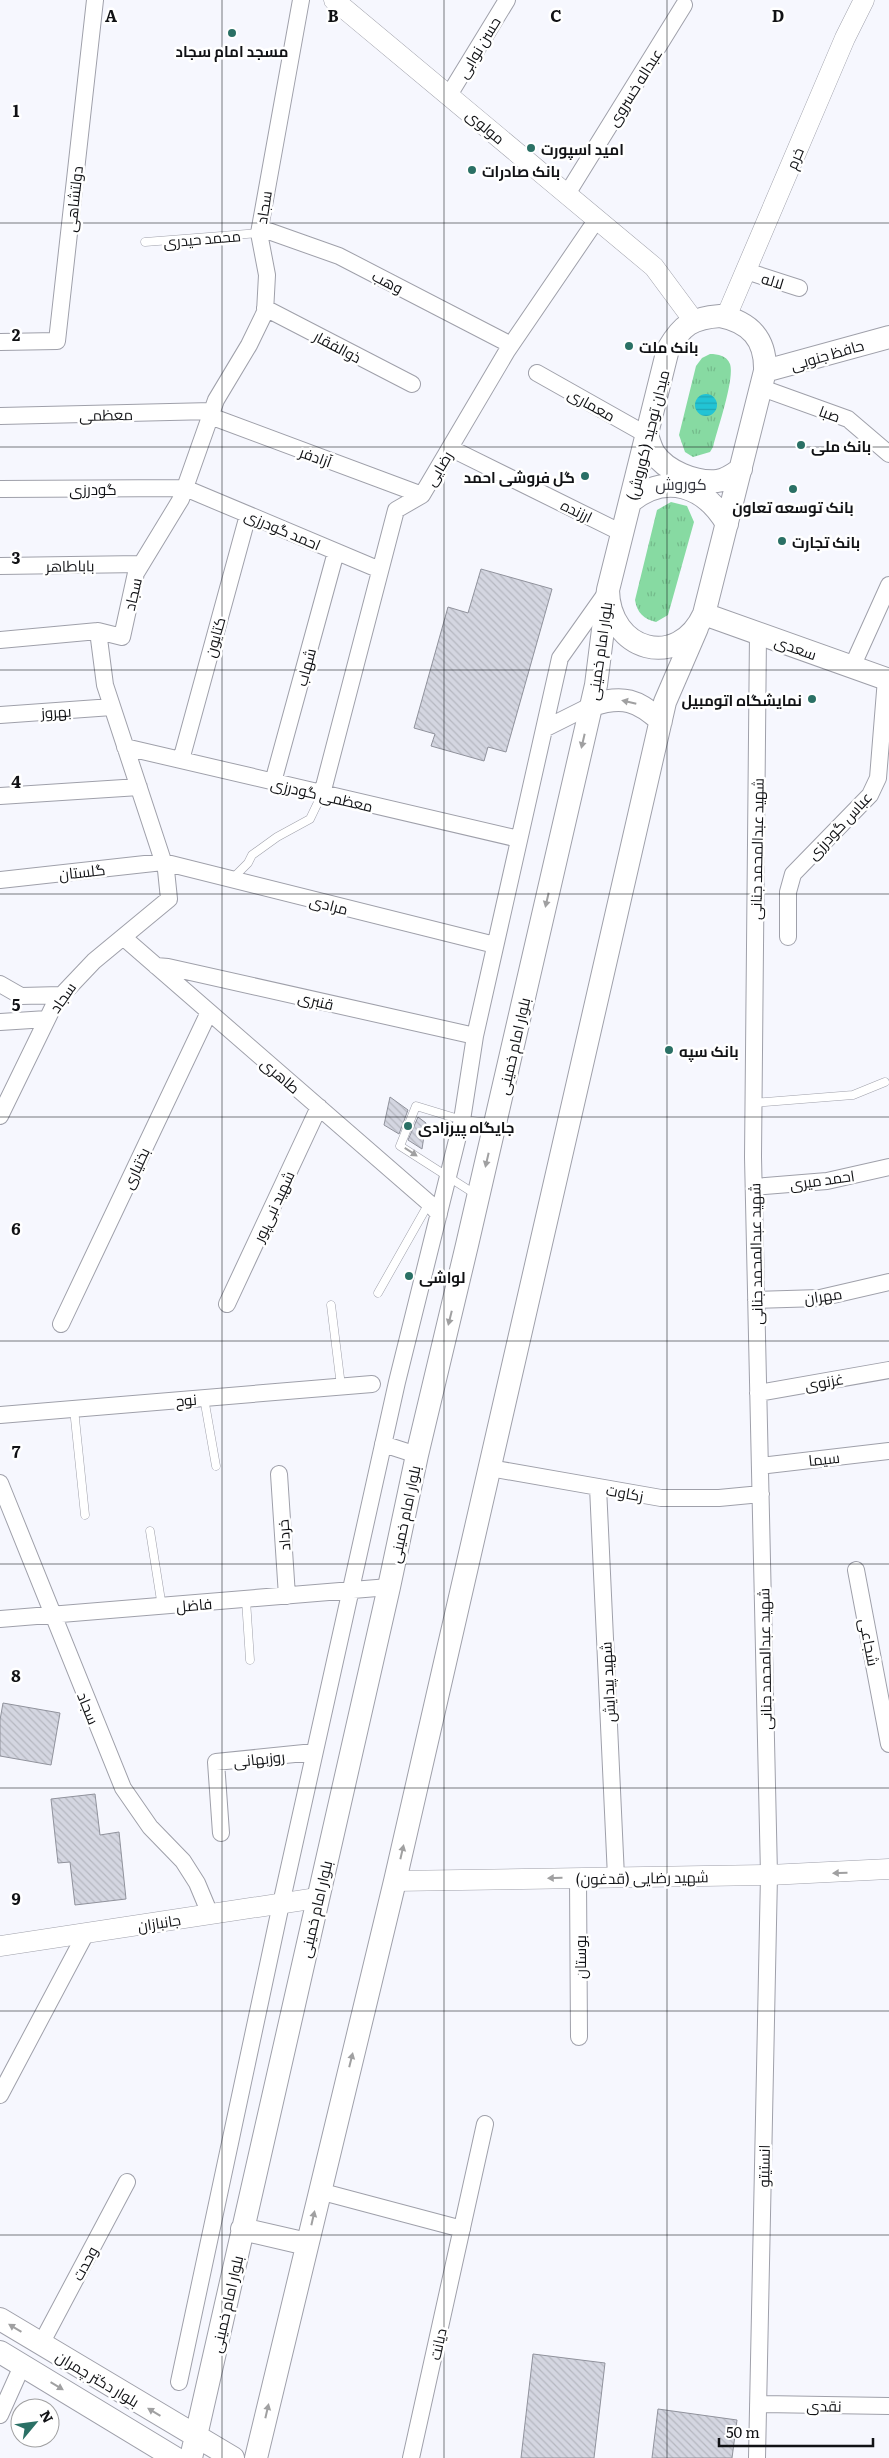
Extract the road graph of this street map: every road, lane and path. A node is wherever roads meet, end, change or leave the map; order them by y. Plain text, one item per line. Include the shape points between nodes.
1 (95, 0) edge
2 (301, 0) edge
3 (334, 0) edge
4 (507, 0) edge
5 (864, 0) edge
6 (684, 5) dead end
7 (449, 94) junction
8 (567, 194) junction
9 (597, 219) junction
10 (259, 231) junction
11 (145, 242) dead end
12 (746, 272) junction
13 (800, 288) dead end
14 (265, 308) junction
15 (726, 317) junction
16 (694, 321) junction
17 (889, 337) edge
18 (0, 342) edge
19 (511, 345) junction
20 (537, 373) dead end
21 (764, 379) junction
22 (412, 384) dead end
23 (211, 414) junction
24 (0, 416) edge
25 (647, 435) junction
26 (450, 448) junction
27 (889, 454) edge
28 (741, 469) junction
29 (185, 488) junction
30 (0, 489) edge
31 (422, 495) junction
32 (630, 502) junction
33 (248, 514) junction
34 (727, 524) junction
35 (622, 533) junction
36 (336, 552) junction
37 (141, 564) junction
38 (0, 566) edge
39 (380, 570) junction
40 (889, 585) edge
41 (608, 590) junction
42 (700, 621) junction
43 (98, 631) junction
44 (758, 633) junction
45 (0, 640) edge
46 (852, 667) junction
47 (888, 679) edge
48 (592, 705) junction
49 (112, 707) junction
50 (0, 715) edge
51 (661, 721) junction
52 (544, 728) junction
53 (126, 747) junction
54 (181, 760) junction
55 (273, 782) junction
56 (139, 787) junction
57 (322, 794) junction
58 (0, 796) edge
59 (519, 839) junction
60 (164, 862) junction
61 (232, 879) junction
62 (0, 880) edge
63 (122, 937) junction
64 (788, 937) dead end
65 (496, 945) junction
66 (156, 966) junction
67 (0, 984) edge
68 (61, 995) junction
69 (209, 1012) junction
70 (47, 1019) junction
71 (0, 1022) edge
72 (475, 1036) junction
73 (885, 1082) dead end
74 (753, 1102) junction
75 (319, 1107) junction
76 (0, 1116) edge
77 (462, 1120) junction
78 (496, 1123) junction
79 (889, 1167) edge
80 (448, 1177) junction
81 (754, 1187) junction
82 (479, 1196) junction
83 (434, 1208) junction
84 (889, 1282) edge
85 (378, 1293) dead end
86 (756, 1300) junction
87 (227, 1304) dead end
88 (332, 1305) dead end
89 (61, 1324) dead end
90 (889, 1370) edge
91 (372, 1384) dead end
92 (341, 1386) junction
93 (758, 1393) junction
94 (204, 1398) junction
95 (74, 1408) junction
96 (0, 1415) edge
97 (383, 1444) junction
98 (889, 1451) edge
99 (417, 1455) junction
100 (216, 1466) dead end
101 (760, 1466) junction
102 (490, 1468) junction
103 (279, 1474) dead end
104 (0, 1483) edge
105 (598, 1487) junction
106 (761, 1494) junction
107 (85, 1515) dead end
108 (150, 1531) dead end
109 (856, 1570) dead end
110 (389, 1587) junction
111 (350, 1591) junction
112 (287, 1596) junction
113 (246, 1600) junction
114 (162, 1607) junction
115 (53, 1616) junction
116 (0, 1619) edge
117 (250, 1660) dead end
118 (889, 1744) edge
119 (314, 1752) junction
120 (221, 1833) dead end
121 (889, 1869) edge
122 (769, 1875) junction
123 (616, 1877) junction
124 (578, 1878) junction
125 (395, 1881) junction
126 (317, 1898) junction
127 (280, 1904) junction
128 (210, 1914) junction
129 (86, 1933) junction
130 (0, 1946) edge
131 (579, 2037) dead end
132 (0, 2095) edge
133 (485, 2124) dead end
134 (127, 2182) dead end
135 (319, 2191) junction
136 (242, 2229) junction
137 (462, 2229) junction
138 (307, 2244) junction
139 (0, 2319) edge
140 (41, 2344) junction
141 (0, 2352) edge
142 (22, 2366) junction
143 (180, 2382) dead end
144 (758, 2404) junction
145 (889, 2406) edge
146 (0, 2415) edge
147 (193, 2448) edge
148 (175, 2458) edge
149 (234, 2458) edge
150 (256, 2458) edge
151 (411, 2458) edge
152 (757, 2458) edge

1 - 18 street, دولتشاهی via 57,341
2 - 10 street, سجاد
3 - 7 street, مولوی
4 - 7 street, حسن نوابی
5 - 12 street, خرم
6 - 8 street, عبداله خسروی
7 - 8 street, مولوی
8 - 9 street, مولوی
9 - 16 street, مولوی via 654,267
9 - 19 street, رضایی
10 - 11 lane, محمد حیدری
10 - 14 street, سجاد via 267,275
10 - 19 street, وهب via 339,256
12 - 13 street, لاله
12 - 15 street, خرم
14 - 22 street, ذوالفقار
14 - 23 street, سجاد via 249,345
15 - 16 main road via 703,317
15 - 21 main road via 750,328 760,342 766,357
16 - 25 main road, میدان توحید (کوروش) via 676,335 668,349
17 - 21 main road, حافظ جنوبی
19 - 26 street, رضایی
20 - 25 street, معماری
21 - 27 street, صبا via 848,419
21 - 28 main road
23 - 24 street, معظمی
23 - 29 street, سجاد
23 - 31 street, آزادفر
25 - 28 main road via 653,452 660,460 688,477 716,481
25 - 32 main road, میدان توحید (کوروش)
26 - 31 street, رضایی
26 - 35 street, ارزنده
28 - 34 main road
29 - 30 street, گودرزی
29 - 33 street, احمد گودرزی
29 - 37 street, سجاد
31 - 39 street, رضایی via 396,510
32 - 34 main road via 651,488 684,488 713,502
32 - 35 main road, میدان توحید (کوروش)
33 - 36 street, احمد گودرزی
33 - 54 street, کتایون
34 - 42 main road
35 - 41 main road, میدان توحید (کوروش)
36 - 39 street, احمد گودرزی
36 - 55 street, شهاب
37 - 38 street, باباطاهر
37 - 43 street, سجاد via 136,573 122,637
39 - 57 street, رضایی
40 - 46 street
41 - 42 main road, میدان توحید (کوروش) via 608,606 614,622 638,643 670,646 685,639
41 - 48 main road, بلوار امام خمینی
41 - 52 street via 560,658
42 - 44 main road, سعدی
42 - 51 main road via 665,702
43 - 45 street
43 - 49 street, سجاد via 105,685
44 - 46 main road, سعدی
44 - 74 street, شهید عبدالمحمد جنانی
46 - 47 main road, سعدی
47 - 64 street, عباس گودرزی via 878,778 870,795 794,874 788,892
51 -> 48 main road via 643,706 626,700
48 - 52 street
48 -> 78 main road, بلوار امام خمینی
49 - 50 street, بهروز
49 - 53 street, سجاد
51 - 102 main road
52 - 59 street
53 - 54 street, معظمی گودرزی
53 - 56 street, سجاد
54 - 55 street, معظمی گودرزی
55 - 57 street, معظمی گودرزی
56 - 58 street
56 - 60 street, سجاد
57 - 59 street, معظمی گودرزی
57 - 61 lane via 310,819 252,855
59 - 65 street
60 - 61 street, مرادی
60 - 62 street, گلستان
60 - 63 street, سجاد via 169,899
61 - 65 street, مرادی
63 - 66 street, طاهری
63 - 68 street, سجاد via 76,977
65 - 72 street
66 - 69 street, طاهری
66 - 72 street, قنبری
67 - 68 street via 22,996
68 - 70 street, سجاد
69 - 75 street, طاهری
69 - 89 street, بختیاری
70 - 71 street
70 - 76 street, سجاد
72 - 77 street
73 - 74 lane via 853,1095
74 - 81 street, شهید عبدالمحمد جنانی
75 - 83 street, طاهری
75 - 87 street, شهید نبی‌پور
77 - 78 lane
77 - 80 street
77 -> 80 lane via 416,1106 400,1146
78 -> 82 main road, بلوار امام خمینی
79 - 81 street, احمد میری via 827,1181
80 - 82 lane
80 - 83 street
81 - 86 street, شهید عبدالمحمد جنانی
82 -> 99 main road, بلوار امام خمینی
83 - 85 lane
83 - 97 street
84 - 86 street, مهران via 820,1298
86 - 93 street, شهید عبدالمحمد جنانی
88 - 92 lane
90 - 93 street, غزنوی
91 - 92 street, نوح
92 - 94 street, نوح
93 - 101 street, شهید عبدالمحمد جنانی
94 - 95 street, نوح
94 - 100 lane
95 - 96 street, نوح
95 - 107 lane
97 - 99 street
97 - 111 street
98 - 101 street, سیما
99 - 110 main road, بلوار امام خمینی
101 - 106 street, شهید عبدالمحمد جنانی
102 - 105 street, زکاوت
125 -> 102 main road
103 - 112 street, خرداد
104 - 115 street, سجاد
105 - 106 street, زکاوت via 661,1498
105 - 123 street, شهید پیدایش
106 - 122 street, شهید عبدالمحمد جنانی
108 - 114 lane
109 - 118 street, شجاعی
110 - 111 street, فاضل
110 - 126 main road, بلوار امام خمینی
111 - 112 street, فاضل
111 - 119 street
112 - 113 street, فاضل
113 - 114 street, فاضل
113 - 117 lane
114 - 115 street, فاضل
115 - 116 street, فاضل
115 - 128 street, سجاد via 123,1788 150,1827 183,1861
119 - 120 street, روزبهانی via 216,1762
119 - 127 street
121 -> 122 street, (قدغون) شهید رضایی
122 - 123 street, (قدغون) شهید رضایی
122 - 144 street, انستیتو
123 - 124 street, (قدغون) شهید رضایی
124 -> 125 street, (قدغون) شهید رضایی
124 - 131 street, بوستان
135 -> 125 main road
126 - 127 street, جانبازان
126 - 136 main road, بلوار امام خمینی
127 - 128 street, جانبازان
127 - 143 street
128 - 129 street, جانبازان
129 - 130 street, جانبازان
129 - 132 street
133 - 137 street, دیانت
134 - 140 street, وحدت
135 - 137 street
138 -> 135 main road
136 - 138 main road
136 - 147 main road, بلوار امام خمینی
137 - 151 street, دیانت
150 -> 138 main road
140 -> 139 main road, بلوار دکتر چمران
147 -> 140 main road, بلوار دکتر چمران
141 - 142 main road, بلوار دکتر چمران
142 - 146 street
142 -> 148 main road, بلوار دکتر چمران
144 - 145 street, نقدی
144 - 152 street, انستیتو
147 - 149 main road, بلوار دکتر چمران

